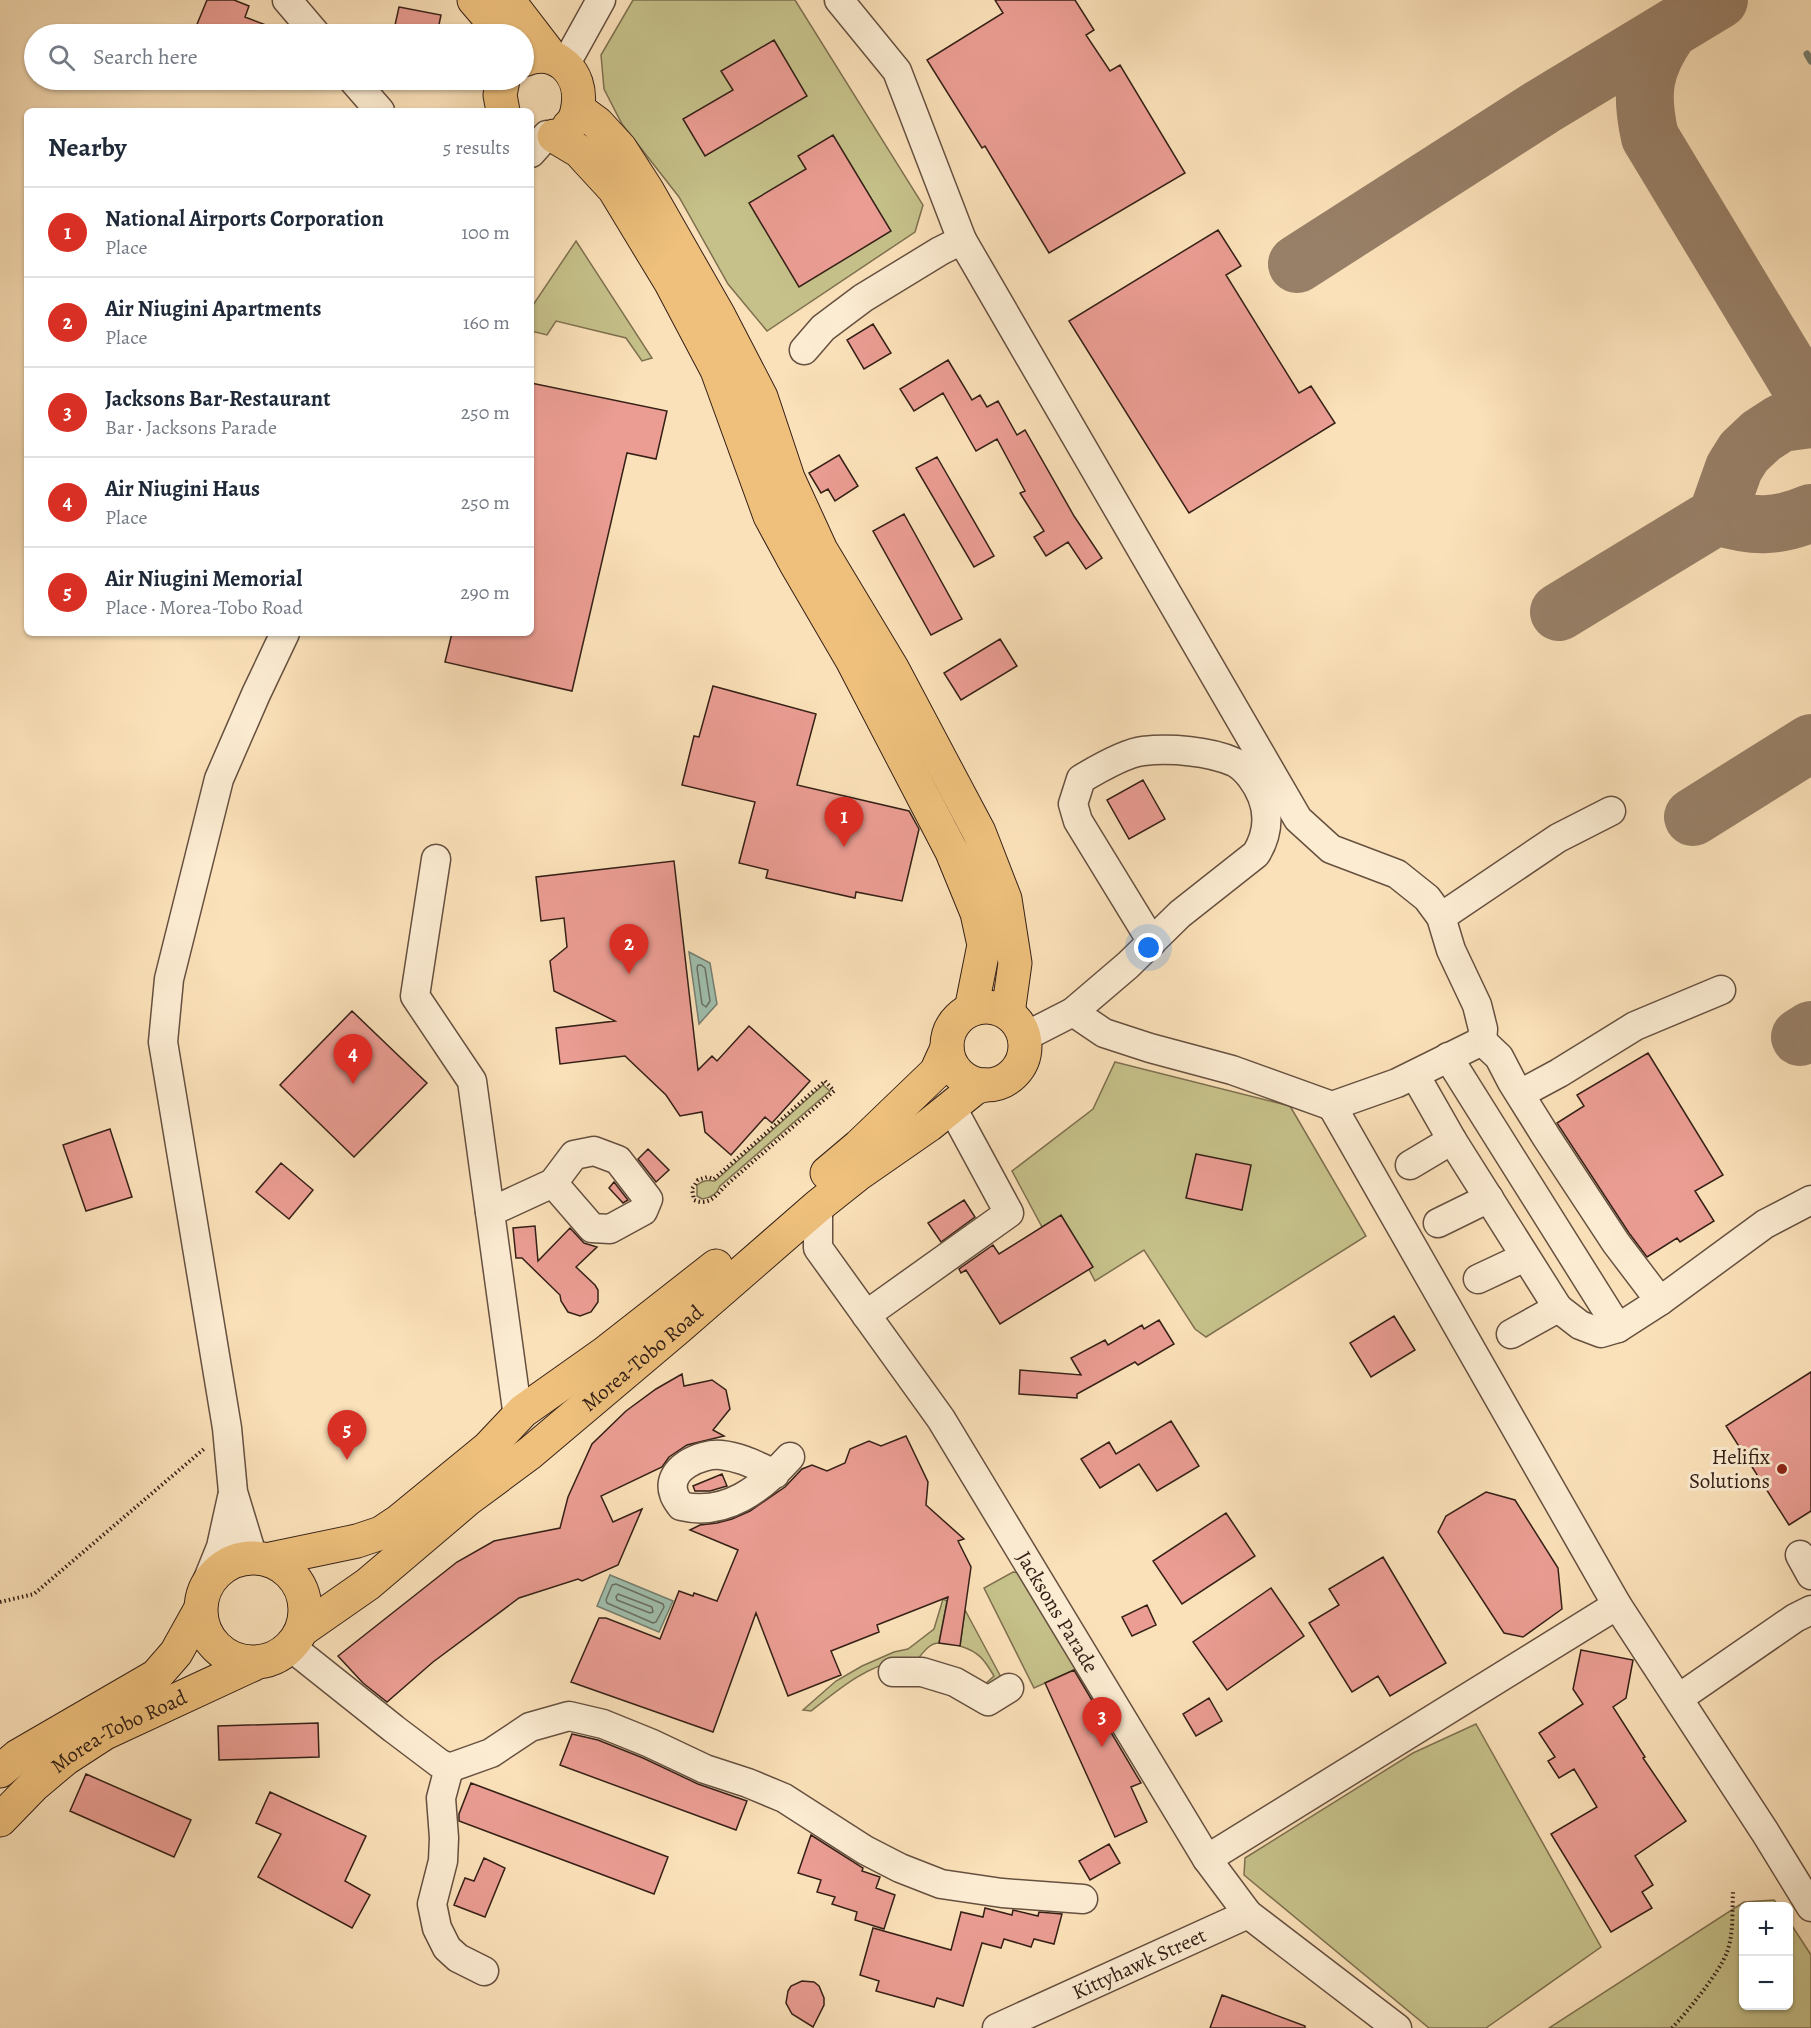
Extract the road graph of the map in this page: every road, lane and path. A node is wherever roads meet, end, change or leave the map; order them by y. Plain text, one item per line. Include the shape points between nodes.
1 (287, 0) edge
2 (474, 0) edge
3 (508, 0) edge
4 (601, 0) edge
5 (839, 0) edge
6 (307, 24) edge
7 (495, 24) edge
8 (524, 24) edge
9 (534, 40) edge
10 (547, 60) edge
11 (362, 90) edge
12 (377, 108) edge
13 (578, 109) junction
14 (541, 140) edge
15 (962, 240) junction
16 (804, 350) dead end
17 (284, 636) edge
18 (1611, 811) dead end
19 (436, 860) dead end
20 (1441, 917) junction
21 (1152, 942) junction
22 (1722, 990) dead end
23 (971, 1010) junction
24 (1073, 1012) junction
25 (1016, 1025) junction
26 (1482, 1041) junction
27 (947, 1048) junction
28 (1448, 1057) junction
29 (1415, 1075) junction
30 (984, 1085) junction
31 (1520, 1094) junction
32 (951, 1106) junction
33 (1332, 1106) junction
34 (1452, 1140) junction
35 (1410, 1165) dead end
36 (707, 1177) joint
37 (552, 1183) dead end
38 (1489, 1198) junction
39 (1811, 1200) edge
40 (818, 1206) junction
41 (490, 1212) junction
42 (1438, 1223) dead end
43 (774, 1245) junction
44 (818, 1248) junction
45 (1525, 1257) junction
46 (1478, 1279) dead end
47 (1660, 1301) junction
48 (1558, 1308) junction
49 (866, 1315) junction
50 (1618, 1328) junction
51 (1512, 1334) dead end
52 (518, 1417) junction
53 (227, 1428) junction
54 (233, 1492) junction
55 (262, 1558) junction
56 (202, 1600) junction
57 (0, 1602) edge
58 (1617, 1605) junction
59 (1811, 1610) edge
60 (297, 1639) junction
61 (254, 1664) junction
62 (893, 1672) dead end
63 (1009, 1688) dead end
64 (1679, 1698) junction
65 (449, 1768) junction
66 (0, 1771) edge
67 (0, 1820) edge
68 (1207, 1859) junction
69 (1733, 1891) dead end
70 (1083, 1899) dead end
71 (1811, 1907) edge
72 (1248, 1914) junction
73 (484, 1971) dead end
74 (997, 2028) edge
75 (1397, 2028) edge
76 (1672, 2028) edge

1 - 6 street
2 - 7 main road
3 - 8 main road
4 - 10 street
5 - 15 street via 897,71
9 - 10 main road
10 - 13 main road via 576,78 580,93
11 - 12 street
13 - 14 main road via 573,122 562,133
13 - 25 main road via 620,148 719,316 761,397 788,478 822,550 892,668 979,832 1005,899 1016,963
14 - 23 main road via 579,151 614,189 671,283 717,370 770,516 852,660 952,852 977,913 984,945
15 - 16 street via 863,298 823,328
15 - 20 street via 1298,819 1331,849 1397,874 1427,898
17 - 53 street via 219,779 169,979 163,1042
18 - 20 street via 1558,838
19 - 41 street via 415,996 472,1081
20 - 26 street via 1451,950 1477,1005 1484,1029
21 - 21 street via 1078,821 1073,804 1080,779 1142,751 1197,752 1236,762 1261,792 1266,825 1263,842 1256,854 1180,914
21 - 24 street
22 - 31 street via 1635,1026
23 - 25 main road via 990,1007
23 - 27 main road via 958,1019 949,1033
24 - 25 street
24 - 33 street via 1104,1033 1232,1070
25 - 30 main road via 1025,1051 1020,1065 1011,1076
26 - 28 street
26 - 31 street via 1499,1057
27 - 30 main road via 950,1062 959,1073
27 - 52 main road, Morea-Tobo Road via 936,1072 859,1146 694,1285
28 - 29 street
28 - 50 street
29 - 33 street
29 - 34 street
30 - 32 main road, Morea-Tobo Road
31 - 47 street via 1616,1243
32 - 40 main road, Morea-Tobo Road
32 - 49 street via 1010,1213
33 - 58 street
34 - 35 street
34 - 38 street
36 - 36 path via 698,1180 692,1189 698,1202 715,1198 834,1091 825,1081 714,1179
37 - 41 street
38 - 42 street
38 - 45 street
39 - 47 street via 1765,1224
40 - 43 main road, Morea-Tobo Road
40 - 44 street
41 - 52 street
43 - 44 street
43 - 60 main road, Morea-Tobo Road via 504,1475 468,1499
44 - 49 street, Jacksons Parade
45 - 46 street
45 - 48 street
47 - 50 street
48 - 50 street via 1580,1325 1601,1333
48 - 51 street
49 - 68 street, Jacksons Parade via 956,1442
52 - 55 main road, Morea-Tobo Road via 488,1448 381,1533
53 - 54 street
53 - 57 path via 34,1594
54 - 55 street
54 - 56 street via 221,1547
55 - 56 main road via 233,1562 216,1573
55 - 60 main road via 291,1574 302,1591 306,1610
56 - 61 main road via 204,1631 216,1648 233,1660
56 - 66 main road, Morea-Tobo Road via 176,1653 156,1676 18,1756
58 - 64 street
58 - 68 street
59 - 64 street
60 - 61 main road via 274,1659
60 - 65 street via 429,1756
61 - 67 main road, Morea-Tobo Road via 105,1733 34,1785
62 - 63 street via 933,1675 955,1682 988,1701
64 - 71 street
65 - 70 street via 491,1753 530,1726 569,1716 603,1724 705,1769 784,1798 865,1850 941,1884
65 - 73 street via 441,1798 443,1862 432,1904 437,1928 447,1948
68 - 72 street, Jacksons Parade
69 - 76 path via 1727,1953 1708,1984
72 - 74 street, Kittyhawk Street
72 - 75 street, Jacksons Parade

